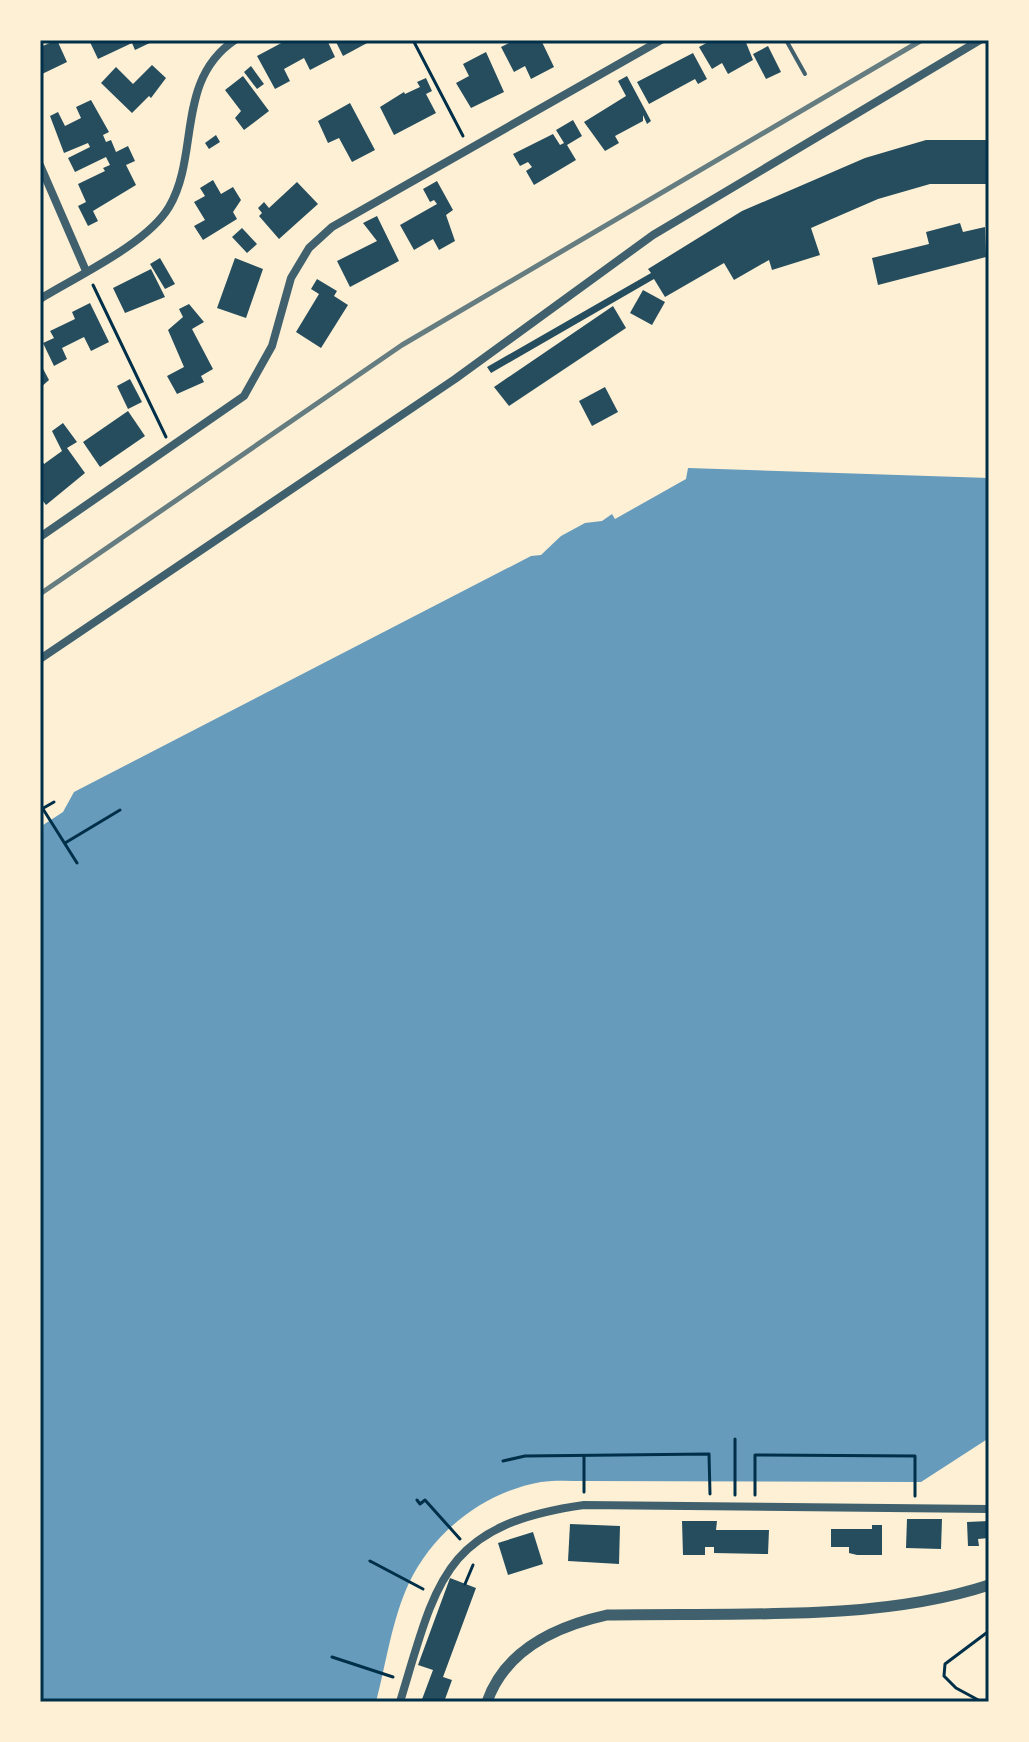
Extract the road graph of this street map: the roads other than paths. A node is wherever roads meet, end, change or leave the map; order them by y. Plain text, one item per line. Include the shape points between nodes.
1 (235, 40) edge
2 (661, 40) edge
3 (786, 40) edge
4 (980, 40) edge
5 (805, 74) dead end
6 (40, 165) edge
7 (86, 271) junction
8 (40, 299) edge
9 (40, 537) edge
10 (40, 659) edge
11 (989, 1509) edge
12 (989, 1585) edge
13 (400, 1702) edge
14 (487, 1702) edge

1 - 7 street via 199,87 180,179 168,208 142,236
2 - 9 street via 332,227 309,248 291,278 272,346 244,396
3 - 5 lane
4 - 10 street via 653,235 455,379
6 - 7 street
7 - 8 street
11 - 13 street via 584,1505 538,1512 504,1525 458,1558 435,1594
12 - 14 street via 865,1609 607,1615 573,1622 537,1640 511,1663

